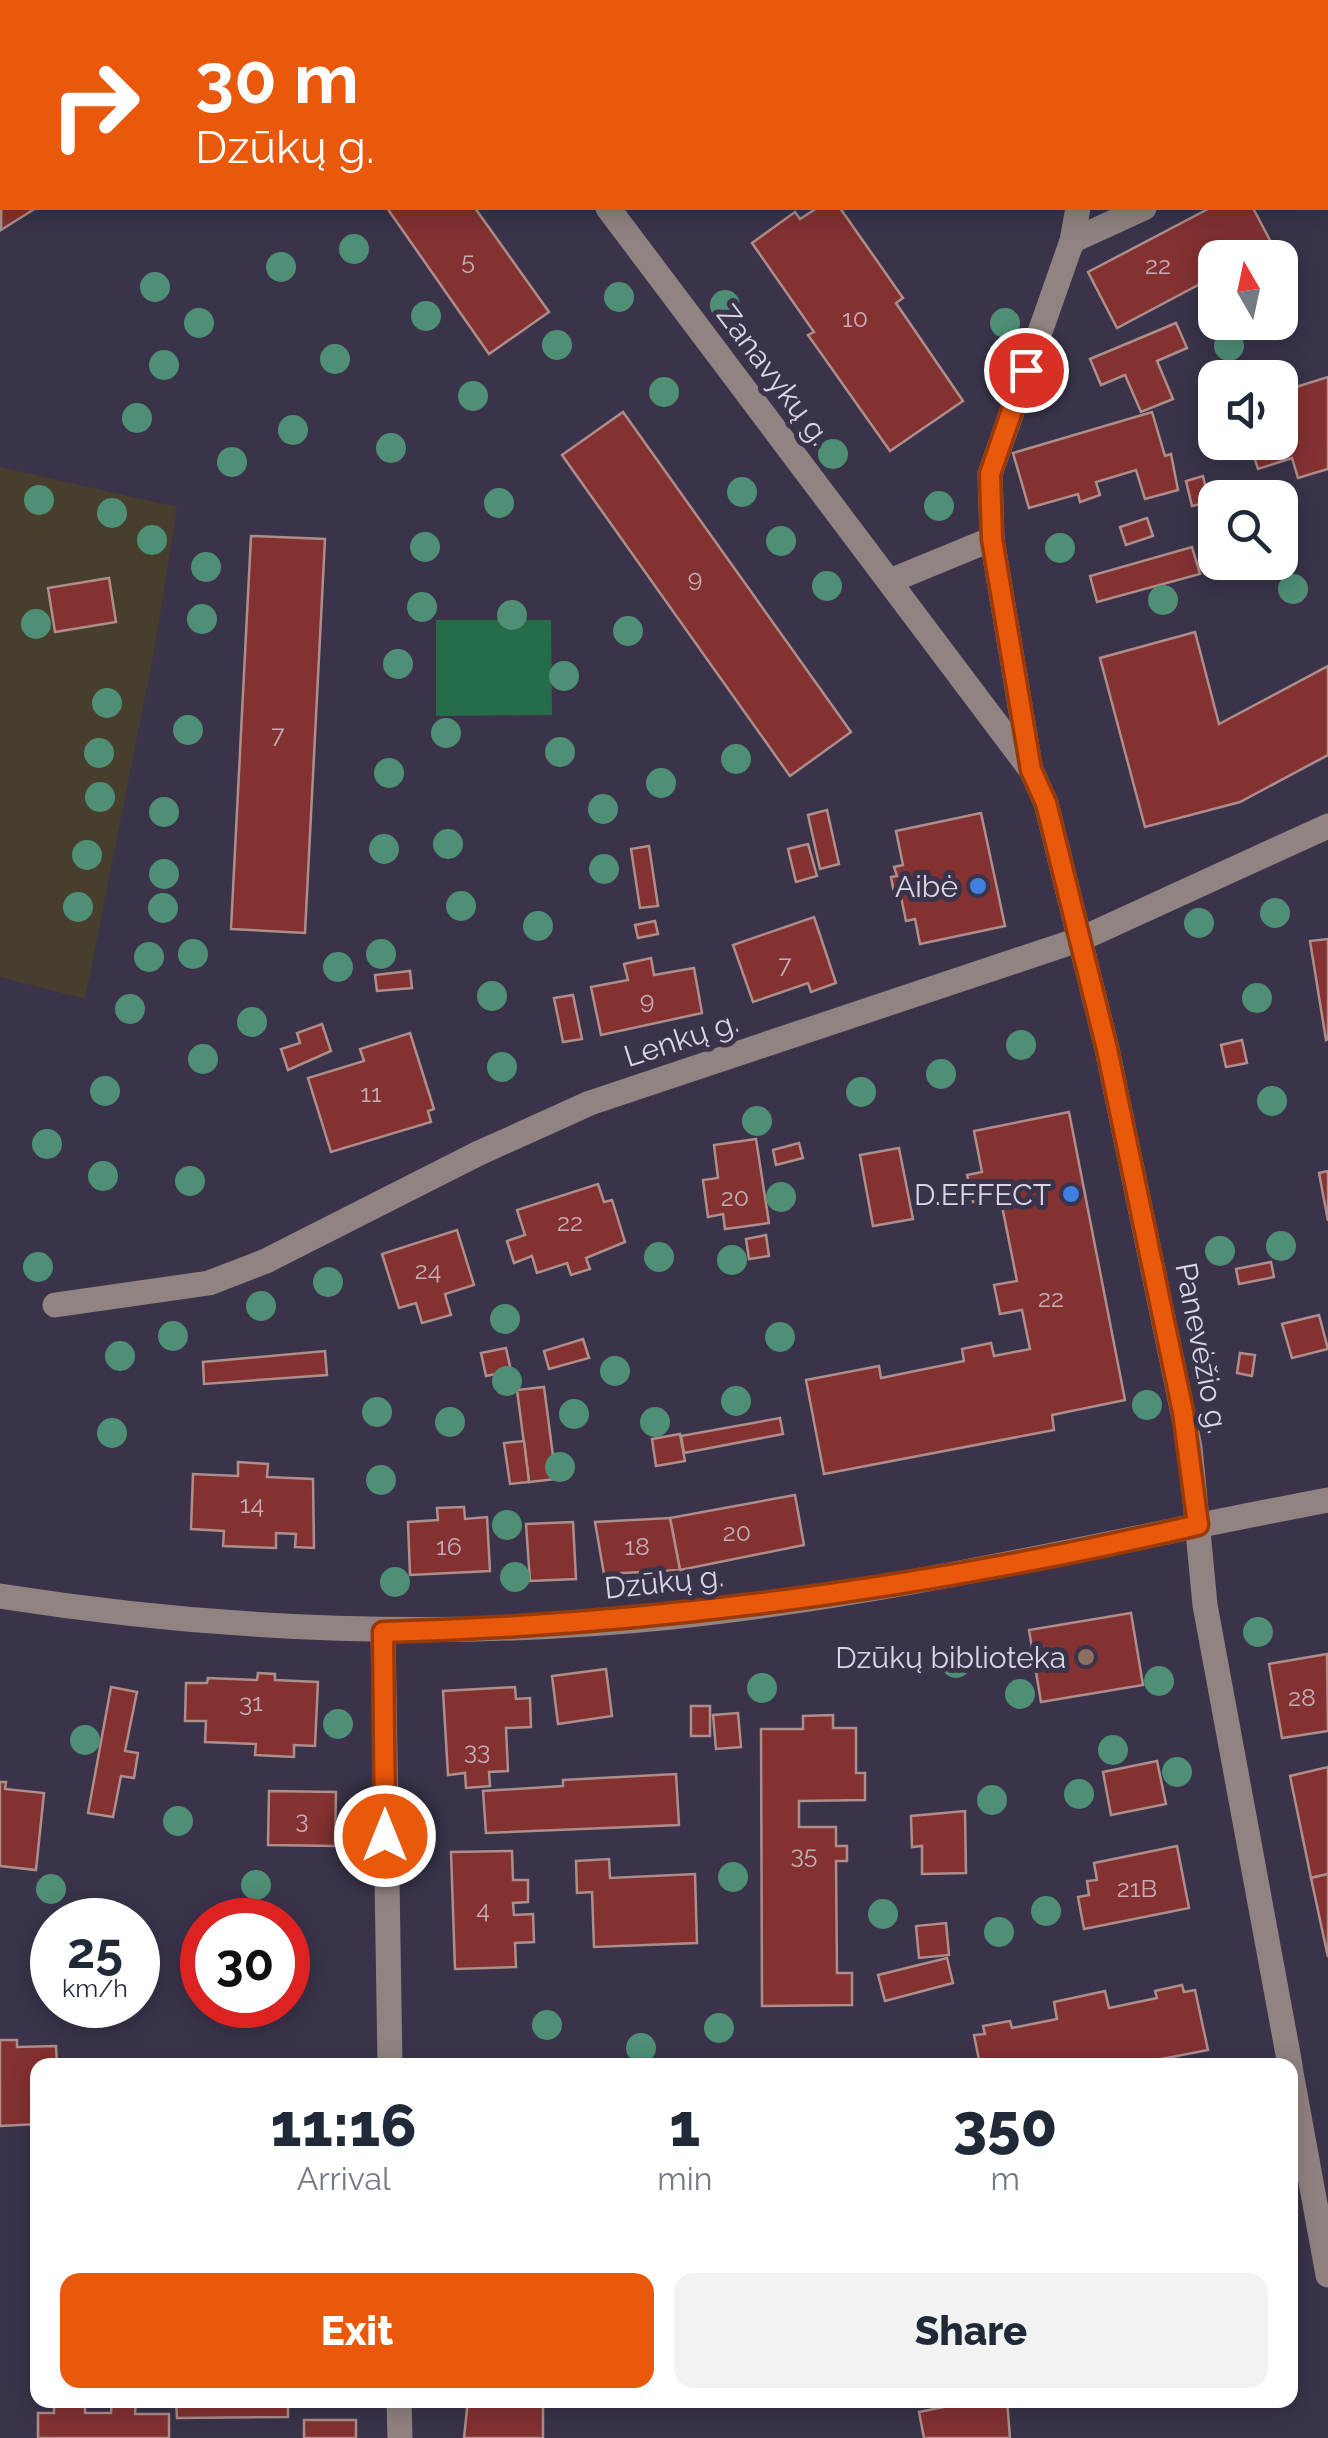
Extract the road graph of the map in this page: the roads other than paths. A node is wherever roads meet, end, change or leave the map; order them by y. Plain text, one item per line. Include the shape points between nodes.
1 (610, 210) edge
2 (1078, 210) edge
3 (1140, 210) edge
4 (1072, 241) junction
5 (992, 539) junction
6 (890, 581) junction
7 (1031, 770) junction
8 (1328, 826) edge
9 (1081, 939) junction
10 (56, 1304) dead end
11 (1328, 1500) edge
12 (1198, 1525) junction
13 (0, 1596) edge
14 (383, 1632) junction
15 (390, 2058) edge
16 (1289, 2058) edge
17 (1298, 2110) edge
18 (1328, 2275) edge
19 (399, 2408) edge
20 (400, 2438) edge

1 - 6 street, Zanavykų g.
2 - 4 street, Panevėžio g.
3 - 4 street
4 - 5 street, Panevėžio g. via 990,474
5 - 6 street
5 - 7 street, Panevėžio g.
6 - 7 street, Panevėžio g.
7 - 9 street, Panevėžio g. via 1046,803
8 - 9 street, Lenkų g.
9 - 10 street, Lenkų g. via 590,1103 266,1262 209,1283
9 - 12 street, Panevėžio g. via 1170,1343
11 - 12 street, Dzūkų g.
12 - 14 street, Dzūkų g. via 854,1590 674,1616
12 - 16 street, Panevėžio g. via 1205,1605
13 - 14 street, Dzūkų g. via 200,1623
14 - 15 street
17 - 18 street, Panevėžio g.
19 - 20 street

